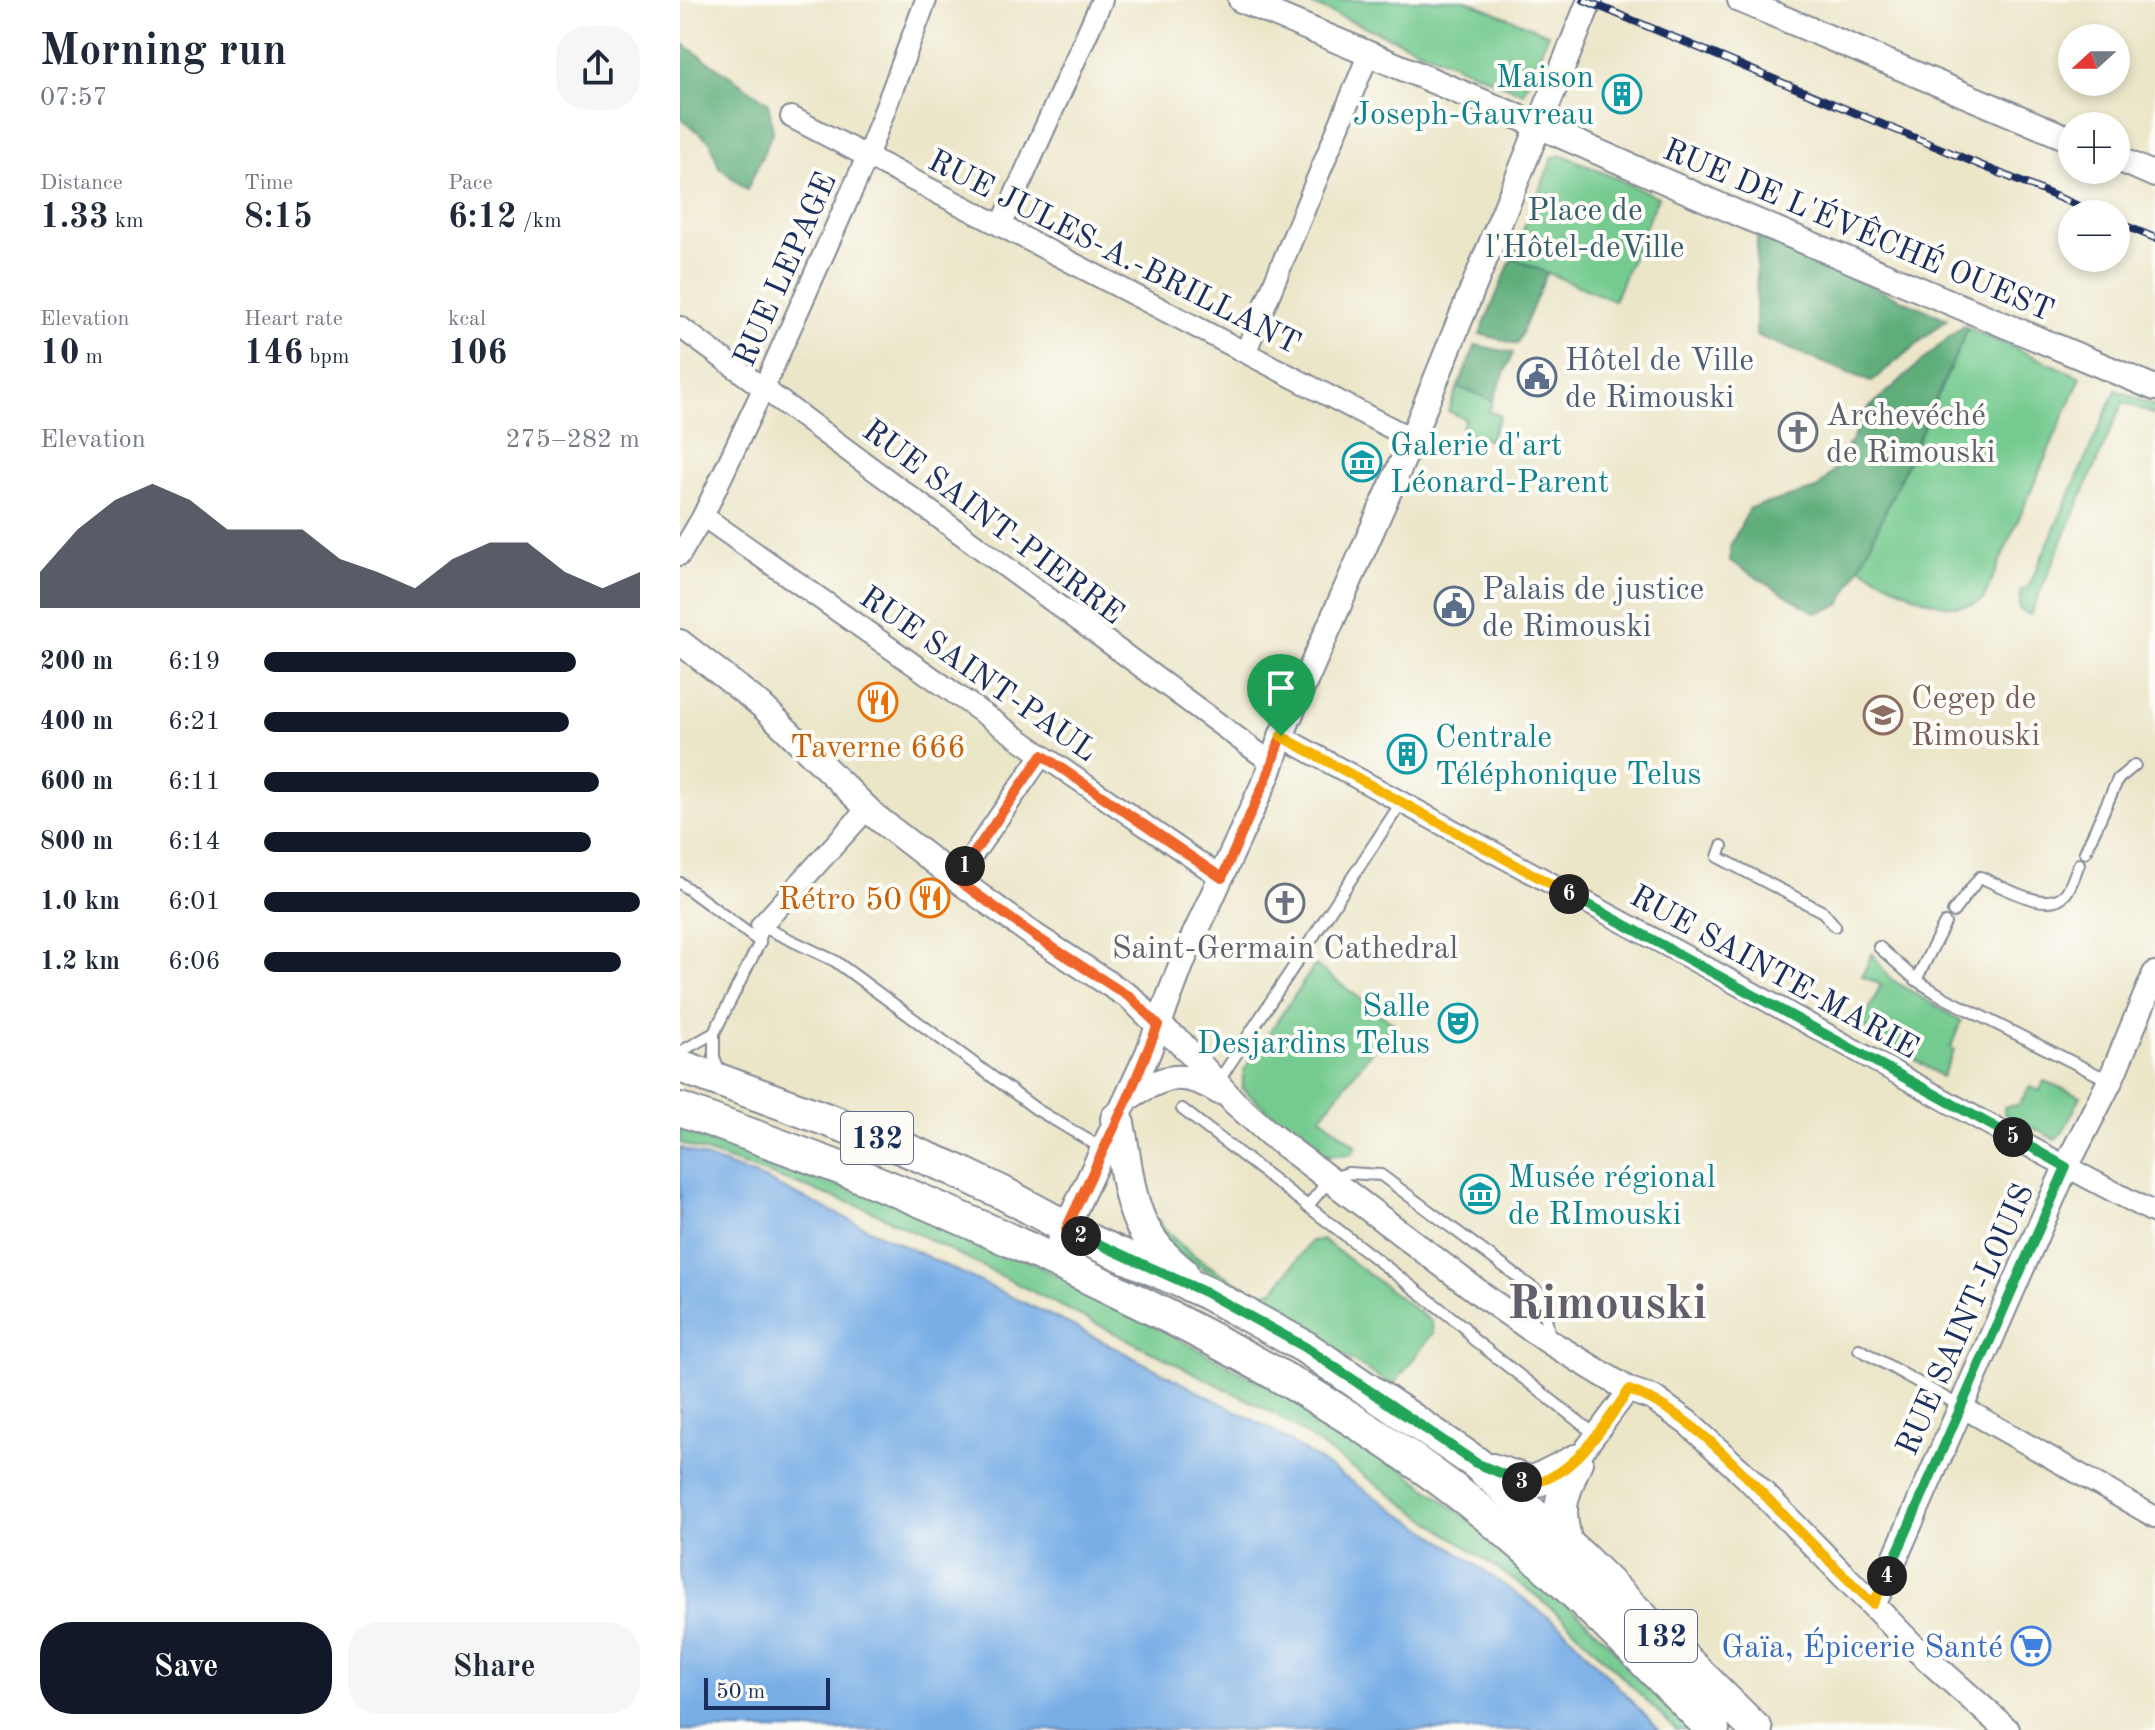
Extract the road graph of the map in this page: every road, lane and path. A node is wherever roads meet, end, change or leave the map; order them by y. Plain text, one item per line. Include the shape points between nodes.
1 (926, 0) edge
2 (1102, 0) edge
3 (1241, 0) edge
4 (1590, 0) edge
5 (1740, 0) edge
6 (1369, 53) junction
7 (791, 117) dead end
8 (1539, 127) junction
9 (2058, 134) edge
10 (867, 157) junction
11 (2130, 164) edge
12 (2155, 175) edge
13 (1001, 226) junction
14 (680, 327) edge
15 (1246, 351) junction
16 (764, 387) junction
17 (2155, 388) edge
18 (1412, 439) junction
19 (703, 516) junction
20 (680, 555) edge
21 (680, 642) edge
22 (1281, 736) junction
23 (1042, 755) junction
24 (1272, 763) junction
25 (2135, 765) dead end
26 (1401, 803) junction
27 (867, 809) junction
28 (1722, 846) dead end
29 (2085, 852) dead end
30 (2079, 864) dead end
31 (1222, 878) junction
32 (956, 879) junction
33 (680, 883) edge
34 (1953, 912) dead end
35 (1945, 923) dead end
36 (1835, 926) dead end
37 (761, 934) junction
38 (1879, 947) dead end
39 (2155, 974) edge
40 (1916, 980) junction
41 (1158, 1025) junction
42 (714, 1033) junction
43 (680, 1052) edge
44 (680, 1066) edge
45 (2110, 1081) junction
46 (728, 1083) junction
47 (1217, 1084) junction
48 (1234, 1102) junction
49 (1123, 1108) junction
50 (680, 1109) edge
51 (1182, 1109) dead end
52 (1103, 1149) junction
53 (2066, 1167) junction
54 (1330, 1179) junction
55 (1307, 1207) junction
56 (2155, 1213) edge
57 (1066, 1229) junction
58 (1052, 1258) junction
59 (1207, 1293) junction
60 (1551, 1343) junction
61 (1859, 1349) dead end
62 (1629, 1390) junction
63 (1960, 1406) junction
64 (1596, 1435) junction
65 (1576, 1461) junction
66 (1476, 1463) junction
67 (2155, 1517) edge
68 (1566, 1543) junction
69 (1873, 1604) junction
70 (1713, 1730) edge
71 (1756, 1730) edge
72 (2007, 1730) edge

1 - 10 street, RUE LEPAGE
2 - 13 street
3 - 6 street, RUE DE L'ÉVÊCHÉ OUEST
4 - 8 street
5 - 9 street
6 - 8 street, RUE DE L'ÉVÊCHÉ OUEST
6 - 15 street
7 - 10 street, RUE JULES-A.-BRILLANT
8 - 17 street, RUE DE L'ÉVÊCHÉ OUEST
8 - 18 street
10 - 13 street, RUE JULES-A.-BRILLANT
10 - 16 street, RUE LEPAGE
11 - 12 street
13 - 15 street, RUE JULES-A.-BRILLANT
14 - 16 street, RUE SAINT-PIERRE
15 - 18 street, RUE JULES-A.-BRILLANT
16 - 19 street, RUE LEPAGE
16 - 24 street, RUE SAINT-PIERRE
18 - 22 street
19 - 20 street, RUE LEPAGE
19 - 23 street, RUE SAINT-PAUL
21 - 27 street via 762,706
22 - 24 street
22 - 26 street, RUE SAINTE-MARIE
23 - 31 street, RUE SAINT-PAUL
23 - 32 street
24 - 31 street
25 - 29 lane via 2118,779
26 - 47 lane
26 - 53 street, RUE SAINTE-MARIE
27 - 32 street
27 - 37 street
28 - 36 lane via 1718,857 1823,912
30 - 34 lane via 2067,892 2056,901 2043,903 1980,877
31 - 41 street
32 - 41 street via 1131,998
33 - 37 lane
35 - 40 lane
37 - 42 lane
37 - 52 lane via 835,961 1036,1109
38 - 40 lane
39 - 45 street, RUE SAINT-LOUIS
40 - 45 lane
41 - 47 street
41 - 49 street
42 - 43 lane
42 - 46 lane via 714,1057
44 - 46 main road, 132
45 - 53 street, RUE SAINT-LOUIS
46 - 57 main road, 132 via 953,1169
47 - 48 street
48 - 49 street via 1183,1077 1163,1079
48 - 54 street
49 - 52 street
49 - 59 main road via 1134,1209 1143,1232 1169,1263
50 - 58 main road, 132 via 857,1174
51 - 55 lane
52 - 57 street
53 - 56 street, RUE SAINTE-MARIE
53 - 63 street, RUE SAINT-LOUIS
54 - 55 lane
54 - 60 street
54 - 60 lane via 1348,1173 1381,1175 1541,1294
55 - 64 lane
57 - 58 street
57 - 59 main road, 132
58 - 70 main road, 132 via 1276,1373 1384,1439 1561,1579
59 - 66 main road, 132 via 1305,1347
60 - 62 street
61 - 63 lane
62 - 64 street
62 - 69 street via 1653,1398 1688,1423
63 - 67 street
63 - 69 street, RUE SAINT-LOUIS
64 - 65 street
65 - 66 main road via 1532,1483
65 - 68 main road via 1560,1502
66 - 68 main road, 132
68 - 71 main road, 132
69 - 72 street

